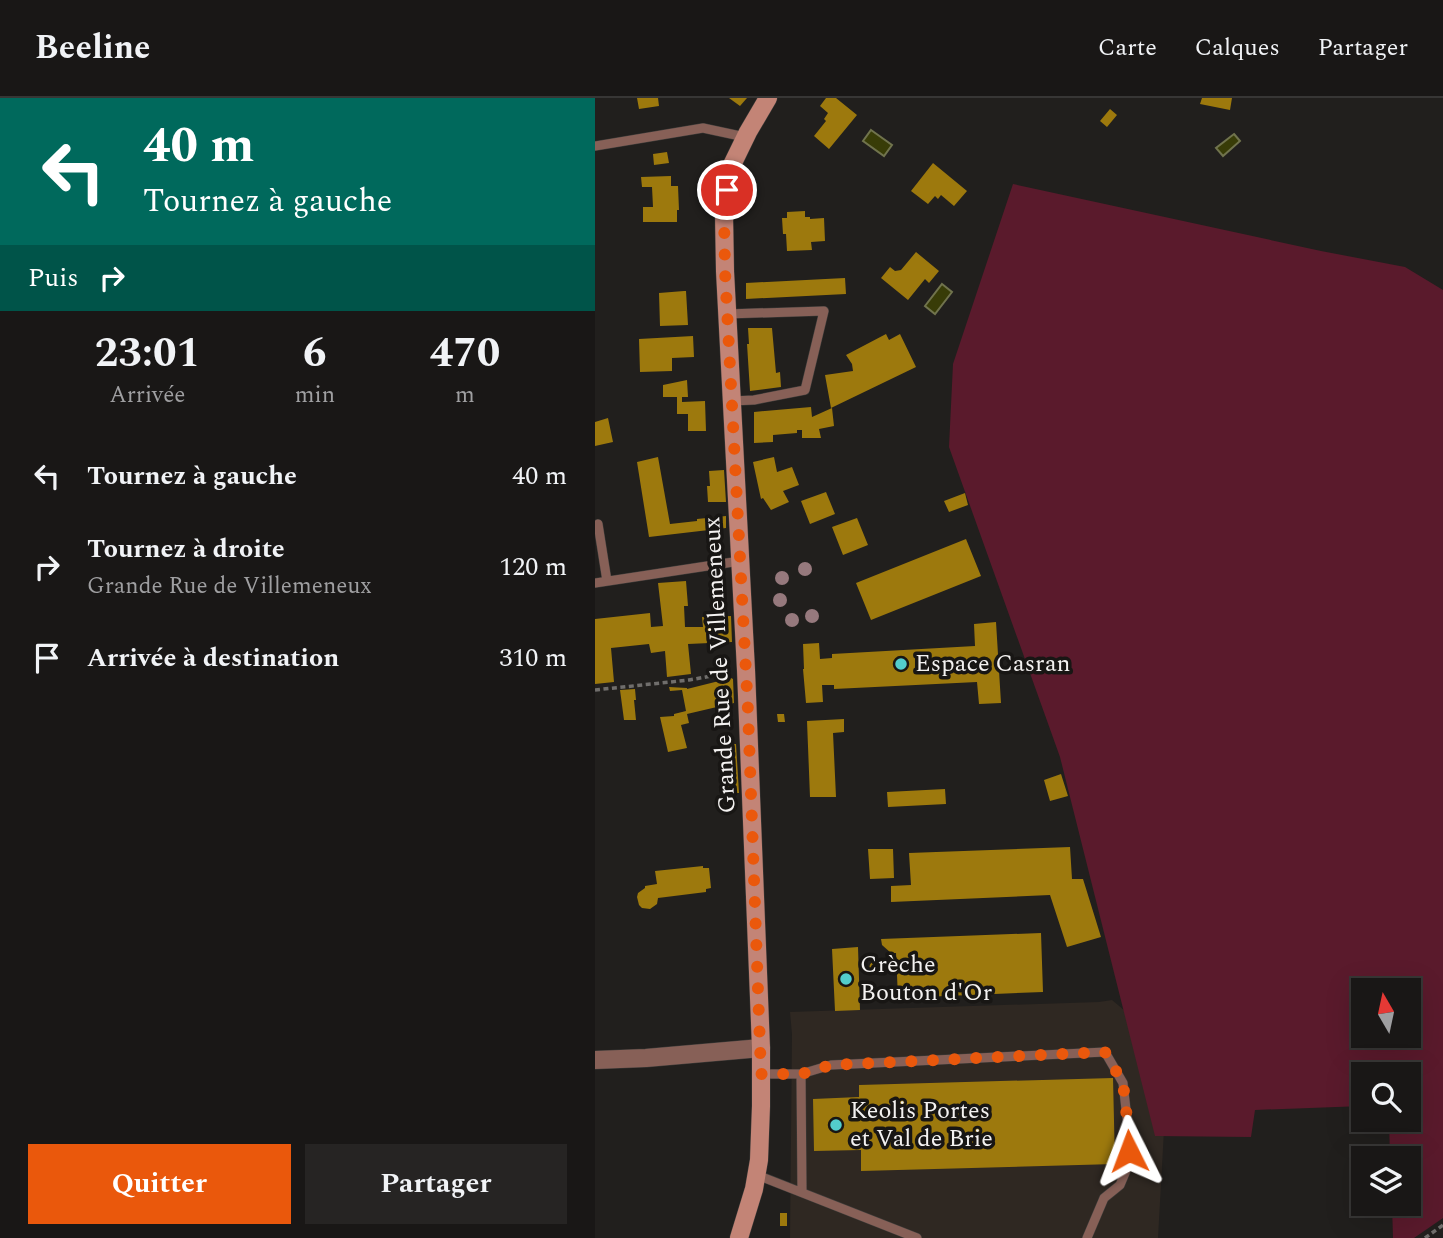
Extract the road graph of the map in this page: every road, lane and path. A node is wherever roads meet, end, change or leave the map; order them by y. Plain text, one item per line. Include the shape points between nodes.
1 (768, 98) edge
2 (745, 137) junction
3 (595, 146) edge
4 (727, 314) junction
5 (732, 401) junction
6 (597, 524) dead end
7 (740, 561) junction
8 (607, 581) junction
9 (595, 583) edge
10 (746, 670) junction
11 (595, 690) edge
12 (761, 1048) junction
13 (595, 1060) edge
14 (761, 1074) junction
15 (801, 1074) junction
16 (757, 1175) junction
17 (802, 1192) junction
18 (1443, 1225) edge
19 (740, 1238) edge
20 (917, 1238) edge
21 (1087, 1238) edge
22 (1425, 1238) edge

1 - 2 main road, Grande Rue de Villemeneux
2 - 3 lane via 703,128
2 - 4 main road, Grande Rue de Villemeneux via 731,167 724,214
4 - 5 main road, Grande Rue de Villemeneux
4 - 5 lane via 824,311 806,390
5 - 7 main road, Grande Rue de Villemeneux
6 - 8 lane
7 - 8 lane
7 - 10 main road, Grande Rue de Villemeneux
8 - 9 lane
10 - 11 path
10 - 12 main road, Grande Rue de Villemeneux
12 - 13 street
12 - 14 main road, Grande Rue de Villemeneux
14 - 15 lane
14 - 16 main road, Grande Rue de Villemeneux
15 - 17 lane
15 - 21 lane via 831,1065 1105,1052 1123,1083 1128,1166 1120,1185 1104,1198
16 - 17 lane
16 - 19 main road, Grande Rue de Villemeneux
17 - 20 lane
18 - 22 path

